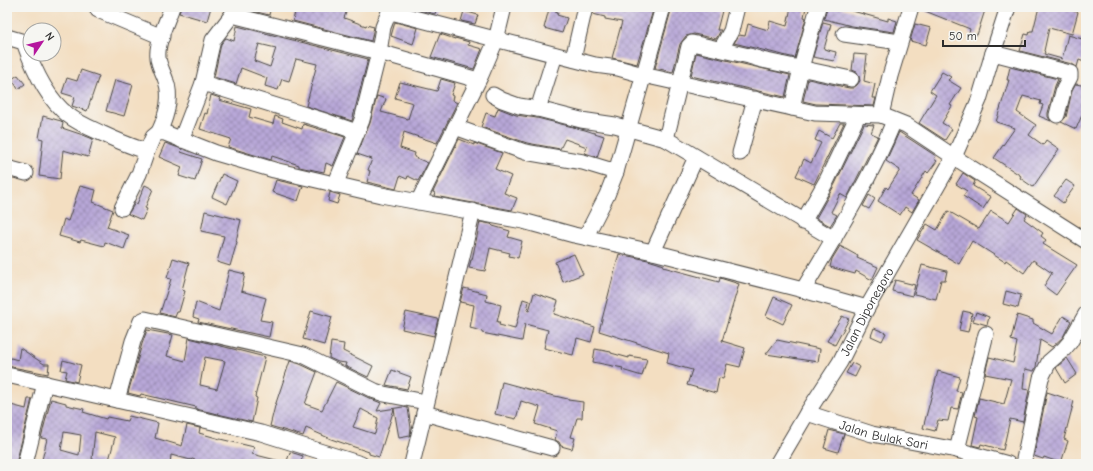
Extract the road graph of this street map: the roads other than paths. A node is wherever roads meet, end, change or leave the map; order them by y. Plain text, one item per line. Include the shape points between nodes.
1 (97, 7) edge
2 (172, 7) edge
3 (504, 7) edge
4 (585, 7) edge
5 (663, 7) edge
6 (737, 7) edge
7 (818, 7) edge
8 (911, 7) edge
9 (1008, 7) edge
10 (234, 11) edge
11 (844, 34) dead end
12 (7, 37) edge
13 (162, 37) junction
14 (496, 40) junction
15 (900, 42) junction
16 (721, 49) junction
17 (379, 52) junction
18 (993, 53) junction
19 (555, 55) junction
20 (573, 59) junction
21 (801, 68) junction
22 (643, 75) junction
23 (851, 79) dead end
24 (478, 80) junction
25 (203, 83) junction
26 (680, 83) junction
27 (493, 94) dead end
28 (755, 99) junction
29 (538, 108) junction
30 (792, 108) junction
31 (858, 115) junction
32 (1057, 115) dead end
33 (888, 118) junction
34 (455, 127) junction
35 (629, 130) junction
36 (159, 132) junction
37 (357, 132) junction
38 (666, 139) junction
39 (181, 140) junction
40 (147, 151) junction
41 (740, 153) dead end
42 (696, 157) junction
43 (954, 157) junction
44 (7, 168) edge
45 (616, 172) junction
46 (26, 173) dead end
47 (336, 185) junction
48 (418, 202) junction
49 (122, 208) dead end
50 (473, 211) junction
51 (803, 222) junction
52 (586, 236) junction
53 (834, 239) junction
54 (1086, 242) edge
55 (653, 252) junction
56 (803, 290) junction
57 (867, 308) junction
58 (1086, 314) edge
59 (986, 334) dead end
60 (7, 375) edge
61 (45, 383) junction
62 (117, 400) junction
63 (425, 408) junction
64 (807, 413) junction
65 (552, 448) dead end
66 (956, 450) junction
67 (25, 464) edge
68 (360, 464) edge
69 (412, 464) edge
70 (777, 464) edge
71 (1008, 464) edge
72 (1023, 464) edge

1 - 13 street via 98,10
2 - 13 street
3 - 14 street
4 - 20 street
5 - 22 street
6 - 16 street via 731,31
7 - 21 street
8 - 15 street
9 - 18 street, Jalan Diponegoro
10 - 17 street
10 - 25 street via 213,40
11 - 15 street
12 - 40 street via 24,42 41,82 67,115 80,124
13 - 36 street via 158,58 169,89 169,103
14 - 17 street via 389,12 383,27
14 - 19 street
14 - 24 street
15 - 33 street via 890,76
16 - 21 street
16 - 26 street via 690,44
17 - 24 street
17 - 37 street
18 - 32 street via 1070,73
18 - 43 street, Jalan Diponegoro via 979,100
19 - 20 street
19 - 29 street
20 - 22 street
21 - 23 street
21 - 30 street
22 - 26 street
22 - 35 street
24 - 34 street
25 - 37 street
25 - 39 street
26 - 28 street
26 - 38 street
27 - 29 street via 519,106
28 - 30 street
28 - 41 street
29 - 35 street
30 - 31 street via 815,113
31 - 33 street
31 - 51 street via 827,180
33 - 43 street via 906,124
33 - 53 street via 886,141
34 - 45 street via 525,152 583,162
34 - 48 street
35 - 38 street
35 - 45 street
36 - 39 street
36 - 40 street via 153,137
37 - 47 street
38 - 42 street
39 - 47 street via 274,170
40 - 49 street
42 - 51 street
42 - 55 street
43 - 54 street
43 - 57 street, Jalan Diponegoro
44 - 46 street
45 - 52 street
47 - 48 street
48 - 50 street
50 - 52 street
50 - 63 street
51 - 53 street
52 - 55 street
53 - 56 street
55 - 56 street
56 - 57 street
57 - 64 street, Jalan Diponegoro via 840,362
58 - 72 street via 1070,342 1049,362 1041,378
59 - 66 street
60 - 61 street
61 - 62 street
61 - 67 street
62 - 63 street via 134,341 141,321 145,319 303,355 375,391
62 - 68 street via 261,433
63 - 65 street
63 - 69 street
64 - 66 street, Jalan Bulak Sari via 872,434
64 - 70 street, Jalan Diponegoro
66 - 71 street, Jalan Bulak Sari

